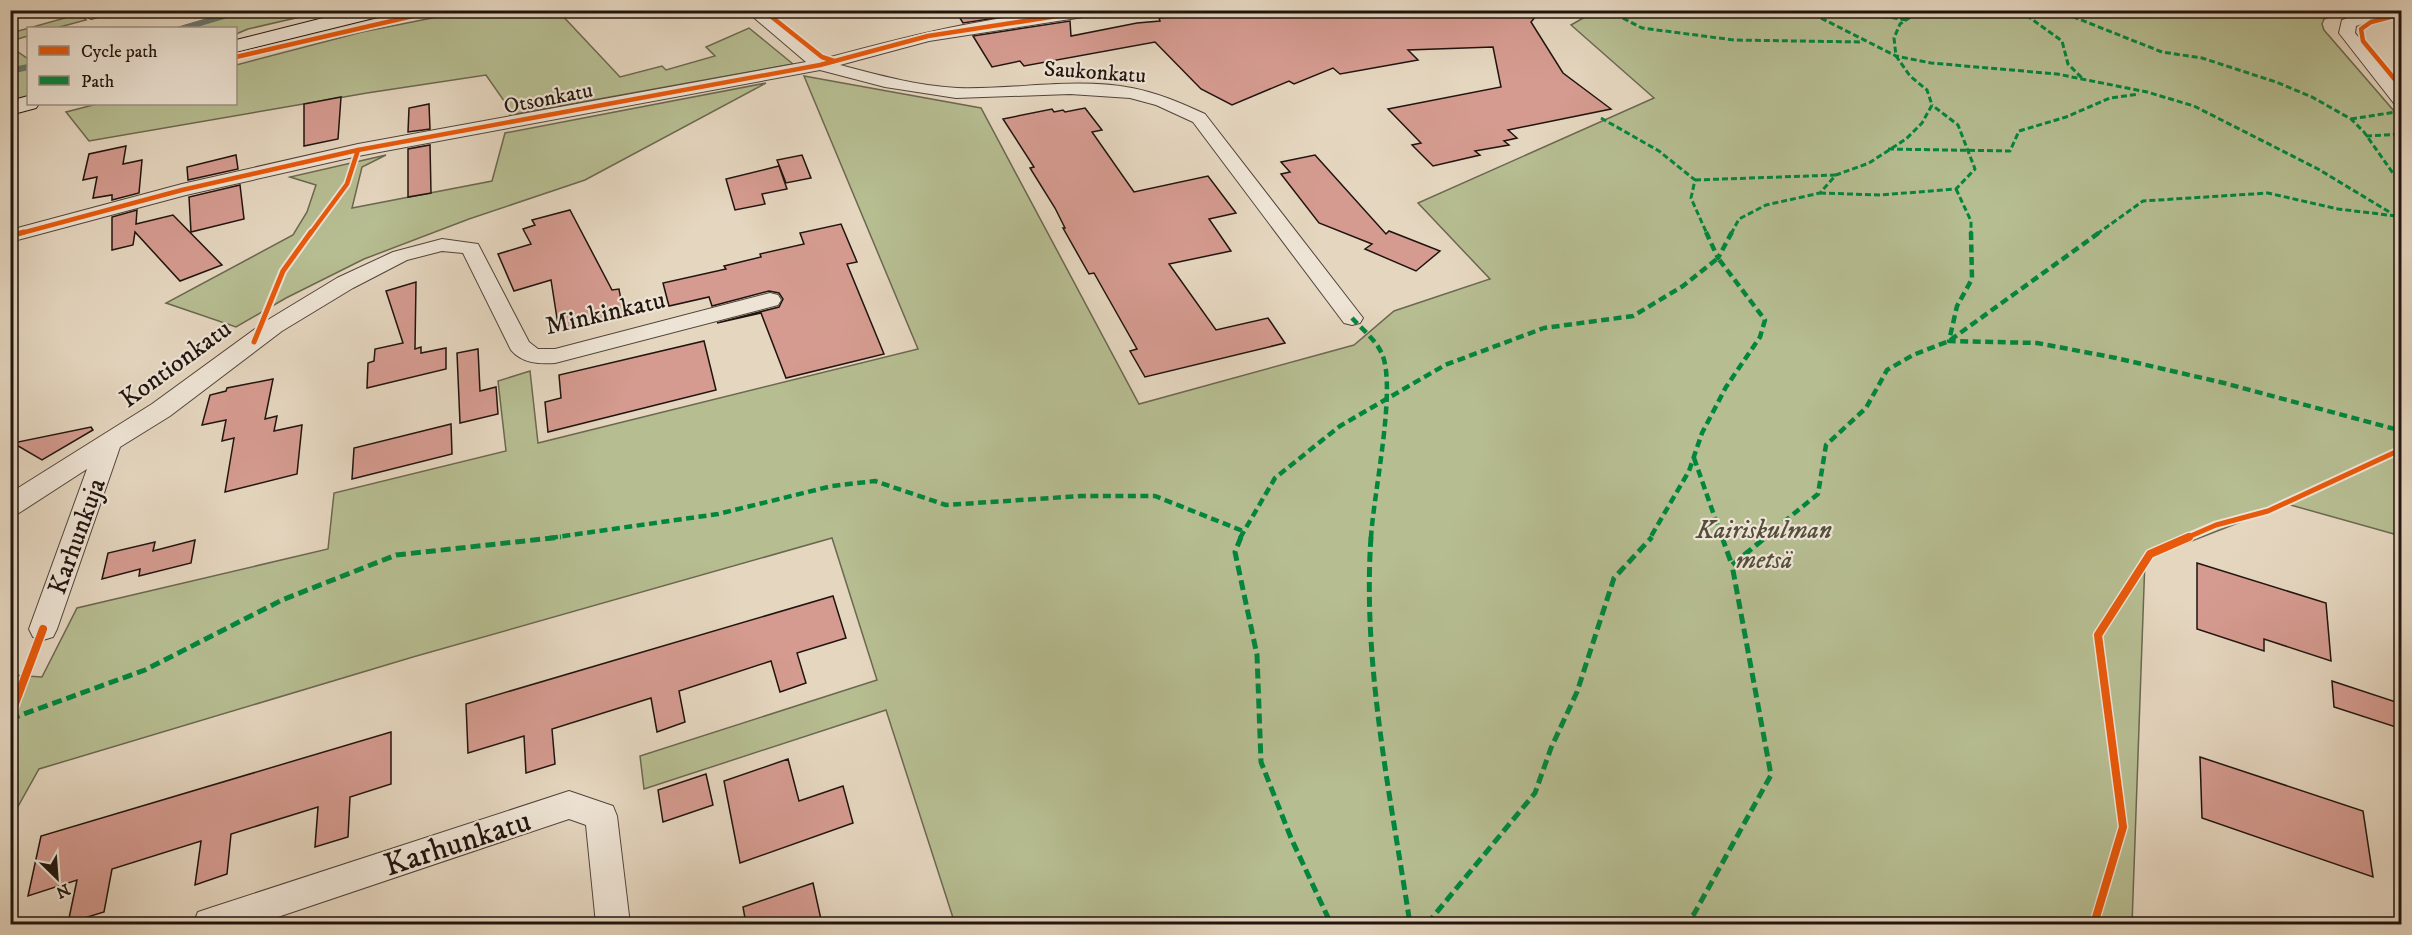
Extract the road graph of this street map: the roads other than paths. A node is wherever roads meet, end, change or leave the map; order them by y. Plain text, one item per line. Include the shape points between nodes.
1 (383, 10) edge
2 (753, 10) edge
3 (1096, 10) edge
4 (2388, 10) edge
5 (237, 46) edge
6 (820, 65) junction
7 (2402, 102) edge
8 (27, 103) edge
9 (10, 108) edge
10 (10, 236) edge
11 (442, 245) joint
12 (770, 300) dead end
13 (1352, 318) dead end
14 (109, 444) junction
15 (10, 506) edge
16 (42, 629) dead end
17 (210, 924) edge
18 (613, 924) edge

1 - 5 street
2 - 6 street, Saukonkatu
3 - 6 street, Otsonkatu via 928,36
4 - 7 street via 2348,23 2347,33
6 - 10 street, Otsonkatu via 358,150 182,190
6 - 13 street, Saukonkatu via 885,82 956,93 1064,89 1130,93 1162,101 1199,118
8 - 9 street
11 - 12 street, Minkinkatu via 471,248 519,345 530,355 555,356
11 - 14 street, Kontionkatu via 400,256 345,283 274,326
14 - 15 street, Kontionkatu
14 - 16 street, Karhunkuja
17 - 18 street, Karhunkatu via 569,805 602,816

